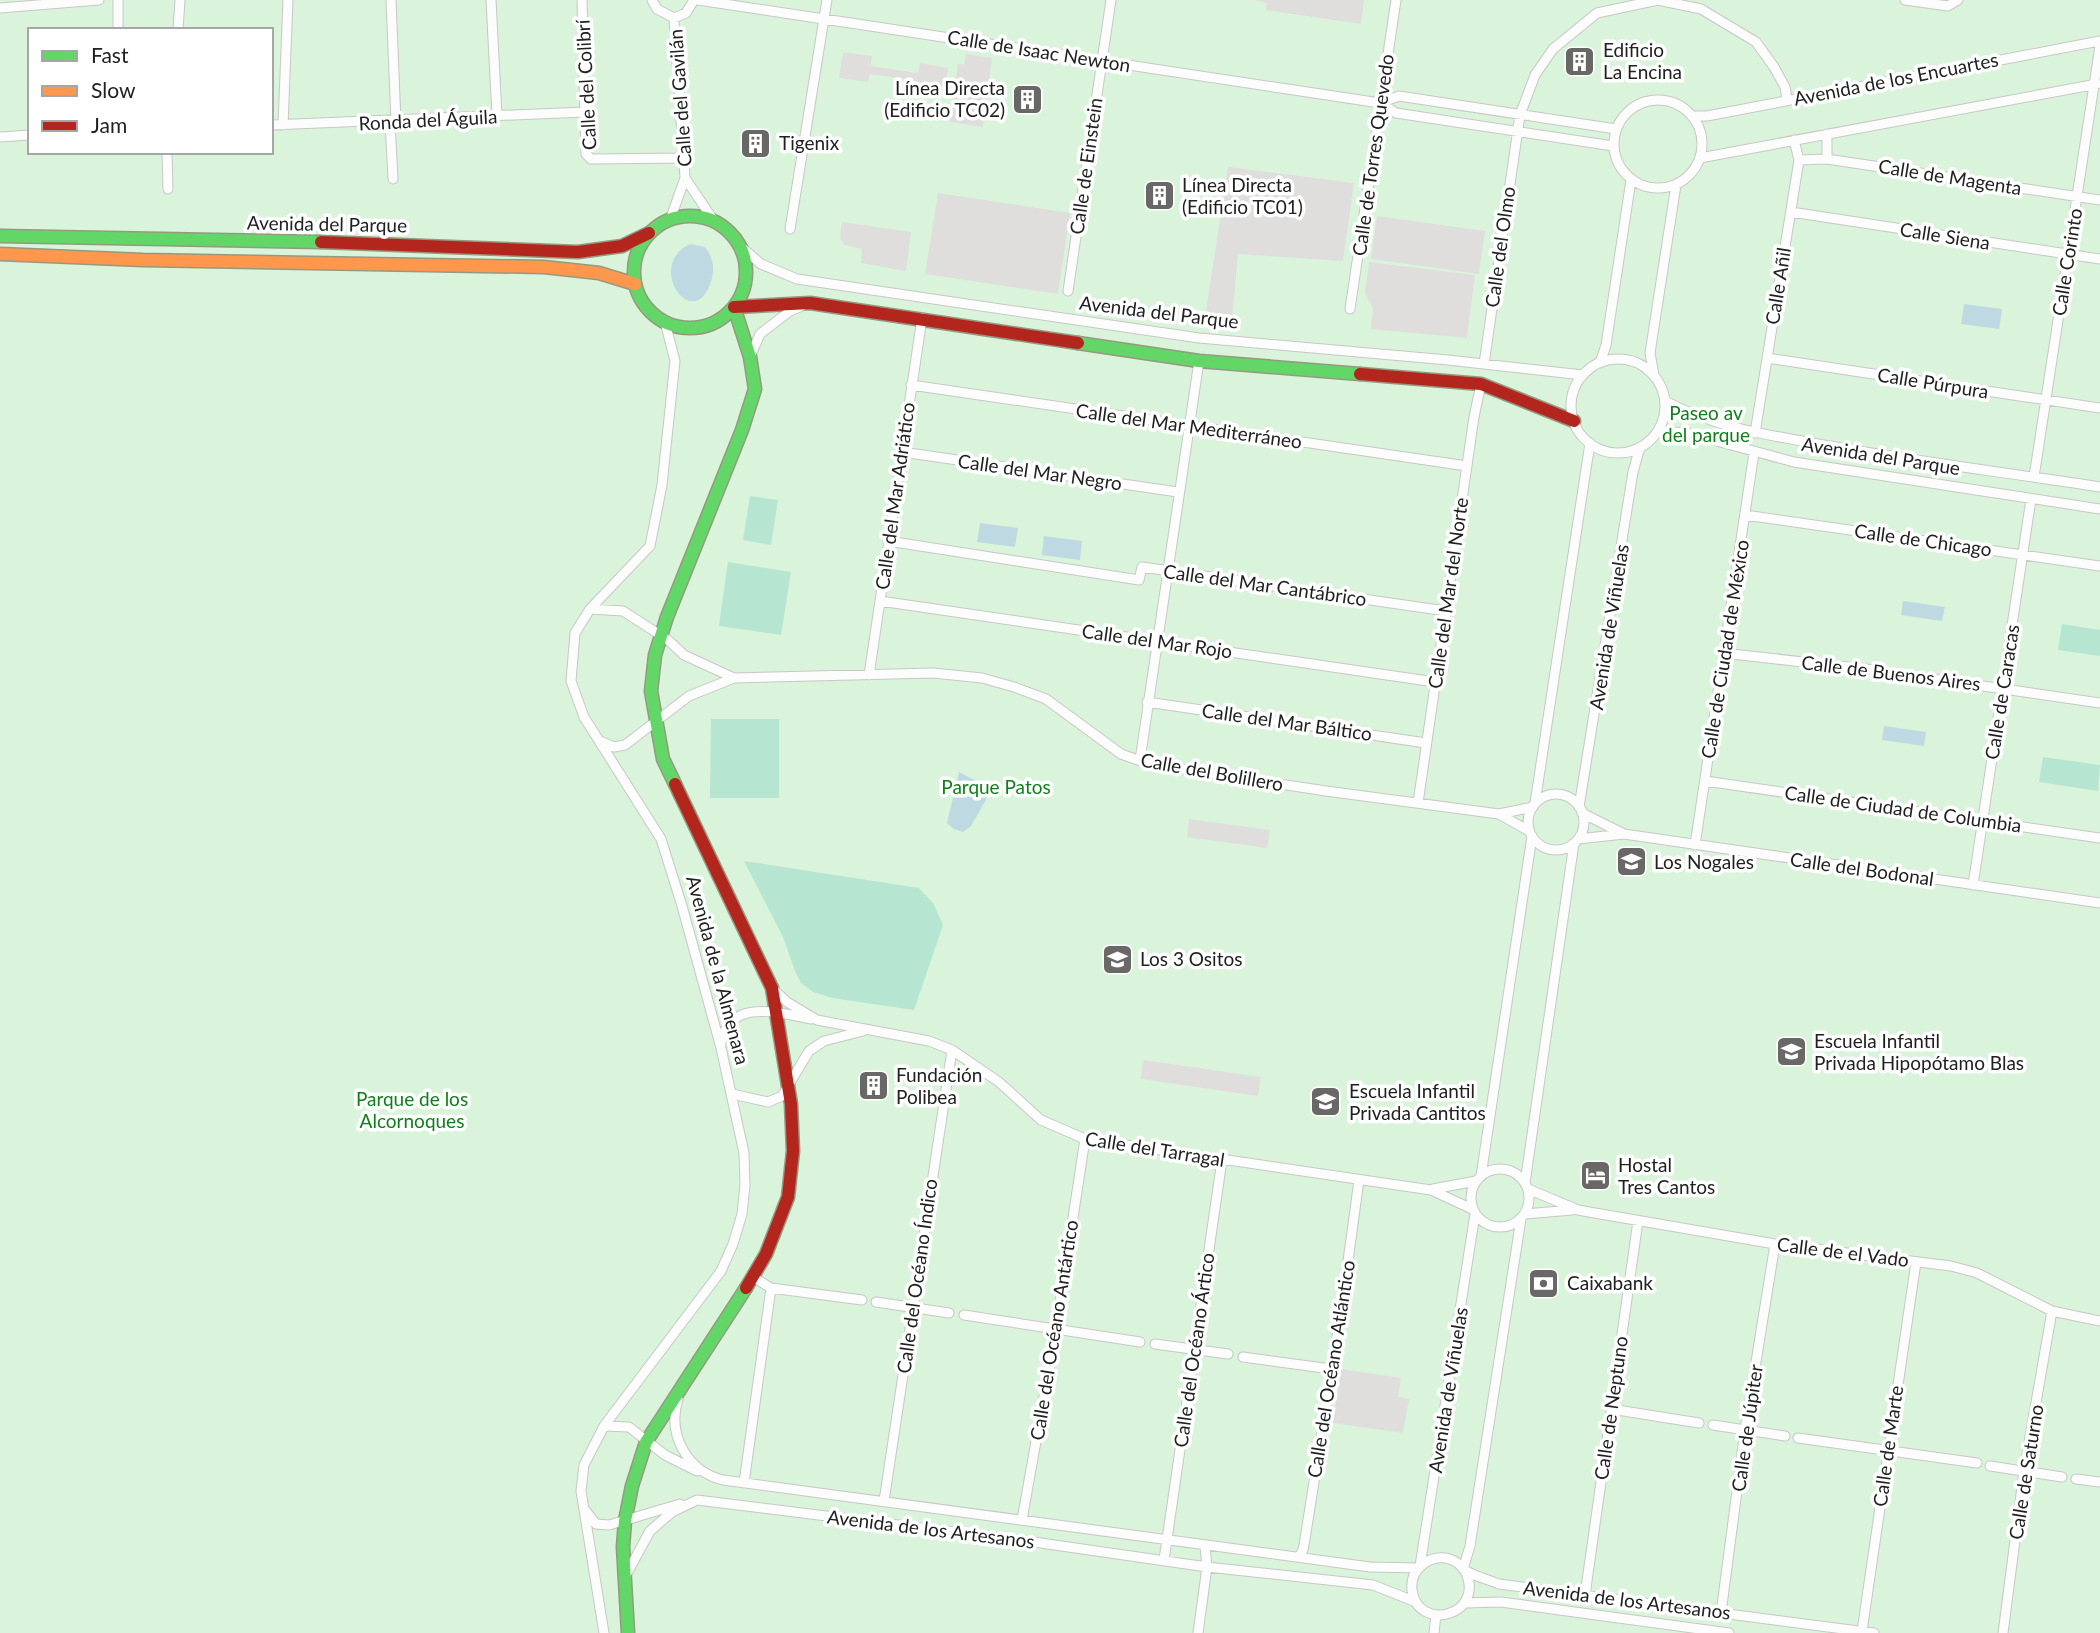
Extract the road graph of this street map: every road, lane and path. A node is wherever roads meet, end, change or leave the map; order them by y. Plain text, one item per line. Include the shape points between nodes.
1 (99, 0) edge
2 (118, 0) edge
3 (180, 0) edge
4 (288, 0) edge
5 (391, 0) edge
6 (491, 0) edge
7 (582, 0) edge
8 (652, 0) edge
9 (696, 0) edge
10 (827, 0) edge
11 (1111, 0) edge
12 (1396, 0) edge
13 (1905, 0) edge
14 (1958, 1) edge
15 (0, 8) edge
16 (674, 18) junction
17 (824, 19) junction
18 (117, 28) edge
19 (178, 28) edge
20 (2100, 44) edge
21 (1102, 61) junction
22 (2097, 84) edge
23 (1787, 99) junction
24 (1380, 103) junction
25 (585, 112) junction
26 (1520, 115) junction
27 (497, 116) junction
28 (1692, 116) junction
29 (393, 122) junction
30 (273, 125) edge
31 (283, 125) junction
32 (1616, 129) junction
33 (1517, 131) junction
34 (1827, 134) junction
35 (28, 135) edge
36 (0, 137) edge
37 (1794, 140) junction
38 (1613, 146) junction
39 (167, 154) edge
40 (684, 158) junction
41 (1700, 158) junction
42 (1827, 159) junction
43 (1800, 160) junction
44 (685, 178) junction
45 (393, 180) dead end
46 (1631, 180) junction
47 (1676, 185) junction
48 (168, 189) dead end
49 (2077, 196) junction
50 (2100, 200) edge
51 (1791, 212) junction
52 (670, 220) junction
53 (714, 221) junction
54 (790, 229) dead end
55 (649, 233) junction
56 (0, 236) edge
57 (740, 246) junction
58 (0, 254) edge
59 (2068, 254) junction
60 (2100, 259) edge
61 (635, 284) junction
62 (1068, 291) dead end
63 (810, 303) junction
64 (734, 307) junction
65 (1350, 309) dead end
66 (922, 318) junction
67 (665, 322) junction
68 (750, 357) junction
69 (1766, 358) junction
70 (1199, 361) junction
71 (1600, 363) junction
72 (1484, 364) junction
73 (1583, 375) junction
74 (1654, 375) junction
75 (1481, 384) junction
76 (911, 386) junction
77 (2046, 400) junction
78 (1665, 401) junction
79 (2100, 408) edge
80 (1574, 421) junction
81 (1188, 426) junction
82 (1658, 431) junction
83 (1755, 433) junction
84 (1590, 443) junction
85 (1640, 447) junction
86 (902, 452) junction
87 (1754, 453) junction
88 (1467, 466) junction
89 (2034, 477) junction
90 (2100, 487) edge
91 (1178, 492) junction
92 (2031, 499) junction
93 (2100, 509) edge
94 (1745, 515) junction
95 (888, 541) junction
96 (2023, 554) junction
97 (2100, 566) edge
98 (1167, 570) junction
99 (880, 601) junction
100 (590, 609) junction
101 (1446, 611) junction
102 (661, 636) junction
103 (1156, 641) junction
104 (1723, 653) junction
105 (869, 675) junction
106 (734, 678) junction
107 (1435, 682) junction
108 (2004, 688) junction
109 (1147, 702) junction
110 (2100, 703) edge
111 (654, 720) junction
112 (599, 740) junction
113 (1426, 743) junction
114 (1140, 760) junction
115 (1705, 781) junction
116 (1418, 803) junction
117 (1534, 805) junction
118 (1581, 810) junction
119 (1499, 814) junction
120 (1983, 820) junction
121 (1530, 834) junction
122 (1624, 834) junction
123 (2100, 838) edge
124 (1576, 841) junction
125 (1695, 845) junction
126 (1973, 885) junction
127 (2100, 903) edge
128 (772, 988) junction
129 (776, 1013) junction
130 (817, 1020) junction
131 (866, 1030) junction
132 (721, 1048) junction
133 (953, 1050) junction
134 (788, 1083) junction
135 (732, 1094) junction
136 (1085, 1139) junction
137 (1222, 1160) junction
138 (1478, 1178) junction
139 (1359, 1180) junction
140 (1526, 1186) junction
141 (1432, 1189) junction
142 (1578, 1210) junction
143 (1473, 1212) junction
144 (1523, 1216) junction
145 (1639, 1221) junction
146 (1775, 1244) junction
147 (1916, 1262) junction
148 (753, 1277) junction
149 (771, 1288) junction
150 (862, 1300) dead end
151 (876, 1303) dead end
152 (913, 1308) junction
153 (2052, 1311) junction
154 (949, 1313) dead end
155 (964, 1315) dead end
156 (2100, 1321) edge
157 (1056, 1329) junction
158 (1140, 1342) dead end
159 (1155, 1344) dead end
160 (1193, 1349) junction
161 (1228, 1354) dead end
162 (1243, 1357) dead end
163 (1331, 1369) junction
164 (681, 1387) junction
165 (1611, 1409) junction
166 (1699, 1423) dead end
167 (1713, 1425) dead end
168 (604, 1426) junction
169 (1745, 1430) junction
170 (1784, 1436) dead end
171 (1798, 1438) dead end
172 (646, 1442) junction
173 (1887, 1450) junction
174 (1977, 1463) dead end
175 (1990, 1466) dead end
176 (2024, 1471) junction
177 (708, 1476) junction
178 (2062, 1477) dead end
179 (2076, 1479) dead end
180 (2100, 1482) edge
181 (744, 1483) junction
182 (697, 1500) junction
183 (884, 1502) junction
184 (583, 1508) junction
185 (1022, 1520) junction
186 (625, 1521) junction
187 (1167, 1540) junction
188 (1205, 1546) junction
189 (1299, 1557) junction
190 (1164, 1560) junction
191 (1207, 1567) junction
192 (1419, 1567) junction
193 (1464, 1570) junction
194 (626, 1575) junction
195 (1585, 1595) junction
196 (1416, 1602) junction
197 (1464, 1603) junction
198 (1721, 1613) junction
199 (1436, 1615) junction
200 (1671, 1630) edge
201 (1862, 1631) junction
202 (604, 1633) edge
203 (628, 1633) edge
204 (1198, 1633) edge
205 (1434, 1633) edge
206 (1729, 1633) edge
207 (1874, 1633) edge
208 (2003, 1633) edge

1 - 15 street
2 - 18 street
3 - 19 street
4 - 31 street
5 - 29 street
6 - 27 street
7 - 25 street, Calle del Colibrí
8 - 16 street via 657,9
9 - 16 street via 686,13
9 - 17 street, Calle de Isaac Newton
10 - 17 street
11 - 21 street, Calle de Einstein
12 - 24 street, Calle de Torres Quevedo
13 - 14 street via 1948,6
16 - 40 street, Calle del Gavilán
17 - 21 street, Calle de Isaac Newton
17 - 54 street
20 - 22 street, Calle Corinto
20 - 23 street, Avenida de los Encuartes
21 - 24 street, Calle de Isaac Newton
21 - 62 street, Calle de Einstein
22 - 34 street
22 - 49 street, Calle Corinto
23 - 26 street, Calle del Olmo via 1774,67 1756,43 1701,9 1658,0 1597,13 1553,49 1535,75
23 - 28 street, Avenida de los Encuartes
24 - 26 street, Calle de Isaac Newton via 1399,96
24 - 33 street, Calle de Isaac Newton via 1396,113
24 - 65 street, Calle de Torres Quevedo
25 - 27 street, Ronda del Águila
25 - 40 street, Calle del Colibrí via 586,154 591,159
26 - 32 street, Calle de Isaac Newton
26 - 33 street, Calle del Olmo
27 - 29 street, Ronda del Águila
28 - 32 street via 1670,101 1657,99 1632,108
28 - 41 street via 1700,131
29 - 31 street, Ronda del Águila
29 - 45 street
30 - 31 street, Ronda del Águila
32 - 38 street
33 - 38 street, Calle de Isaac Newton
33 - 72 street, Calle del Olmo
34 - 37 street
34 - 42 street
35 - 36 street
37 - 41 street
37 - 43 street, Calle Añil
38 - 46 street
39 - 48 street
40 - 44 street, Calle del Gavilán
41 - 47 street
42 - 43 street, Calle de Magenta
42 - 49 street, Calle de Magenta
43 - 51 street, Calle Añil
44 - 52 street, Calle del Gavilán
44 - 53 street, Calle del Gavilán
46 - 47 street via 1652,188
46 - 71 street
47 - 74 street via 1650,353
49 - 50 street, Calle de Magenta
49 - 59 street, Calle Corinto
51 - 59 street, Calle Siena
51 - 69 street, Calle Añil
52 - 53 street via 696,216
52 - 55 street
53 - 57 street
55 - 56 street, Avenida del Parque via 622,246 578,252 390,243
55 - 61 street via 634,266
57 - 64 street via 746,276
57 - 72 street, Avenida del Parque via 761,264 797,279 1199,338
58 - 61 street, Avenida del Parque via 544,267 599,273
59 - 60 street, Calle Siena
59 - 77 street, Calle Corinto
61 - 67 street via 651,313
63 - 64 street, Avenida del Parque
63 - 66 street, Avenida del Parque
63 - 68 street via 790,311 760,334
64 - 67 street via 711,324 696,328
64 - 68 street, Avenida de la Almenara
66 - 70 street, Avenida del Parque
66 - 76 street, Calle del Mar Adriático
67 - 100 street, Avenida de la Almenara via 675,360 662,485 650,546
68 - 102 street, Avenida de la Almenara via 755,389 752,400
69 - 77 street, Calle Púrpura
69 - 83 street, Calle Añil
70 - 75 street, Avenida del Parque
70 - 81 street
71 - 73 street
71 - 74 street via 1627,359
72 - 73 street, Avenida del Parque
73 - 80 street via 1572,397
74 - 78 street
75 - 80 street, Avenida del Parque
75 - 88 street, Calle del Mar del Norte
76 - 81 street, Calle del Mar Mediterráneo
76 - 86 street, Calle del Mar Adriático
77 - 79 street, Calle Púrpura
77 - 89 street, Calle Corinto
78 - 82 street
78 - 83 street, Avenida del Parque
80 - 84 street
81 - 88 street, Calle del Mar Mediterráneo
81 - 91 street
82 - 85 street
82 - 87 street, Avenida del Parque via 1687,433
83 - 89 street, Avenida del Parque
84 - 85 street via 1614,452
84 - 117 street
85 - 118 street, Avenida de Viñuelas
86 - 91 street, Calle del Mar Negro
86 - 95 street, Calle del Mar Adriático
87 - 92 street, Avenida del Parque
87 - 94 street, Calle de Ciudad de México
88 - 101 street, Calle del Mar del Norte
89 - 90 street, Avenida del Parque
91 - 98 street
92 - 93 street, Avenida del Parque
92 - 96 street, Calle de Caracas
94 - 96 street, Calle de Chicago
94 - 104 street, Calle de Ciudad de México
95 - 98 street, Calle del Mar Cantábrico via 1139,580 1142,567
95 - 99 street, Calle del Mar Adriático
96 - 97 street, Calle de Chicago
96 - 108 street, Calle de Caracas
98 - 101 street, Calle del Mar Cantábrico
98 - 103 street
99 - 103 street, Calle del Mar Rojo
99 - 105 street, Calle del Mar Adriático
100 - 102 street via 623,611
100 - 112 street, Avenida de la Almenara via 575,633 571,681 584,717
101 - 107 street, Calle del Mar del Norte
102 - 106 street via 684,655
102 - 111 street, Avenida de la Almenara via 651,691
103 - 107 street, Calle del Mar Rojo
103 - 109 street
104 - 108 street, Calle de Buenos Aires
104 - 115 street, Calle de Ciudad de México
105 - 106 street, Calle del Bolillero
105 - 114 street, Calle del Bolillero via 933,673 1014,687 1046,699 1102,742
106 - 111 street via 689,696
107 - 113 street, Calle del Mar del Norte
108 - 110 street, Calle de Buenos Aires
108 - 120 street, Calle de Caracas
109 - 113 street, Calle del Mar Báltico
109 - 114 street
111 - 112 street via 625,745 614,747
111 - 128 street, Avenida de la Almenara via 663,759
112 - 132 street, Avenida de la Almenara via 661,839
113 - 116 street, Calle del Mar del Norte
114 - 116 street, Calle del Bolillero
115 - 120 street, Calle de Ciudad de Columbia
115 - 125 street, Calle de Ciudad de México
116 - 119 street, Calle del Bolillero
117 - 118 street via 1551,795 1563,795
117 - 119 street
117 - 121 street via 1529,815
118 - 122 street, Calle del Bodonal
118 - 124 street via 1582,831
119 - 121 street
120 - 123 street, Calle de Ciudad de Columbia
120 - 126 street, Calle de Caracas
121 - 124 street via 1537,843 1554,850
121 - 138 street
122 - 124 street, Calle del Bodonal
122 - 125 street, Calle del Bodonal
124 - 140 street
125 - 126 street, Calle del Bodonal
126 - 127 street, Calle del Bodonal
128 - 129 street, Avenida de la Almenara
128 - 130 street, Calle del Tarragal
129 - 130 street, Calle del Tarragal
129 - 132 street via 756,1011 737,1017 723,1033
129 - 134 street, Avenida de la Almenara
130 - 131 street, Calle del Tarragal
131 - 133 street, Calle del Tarragal
131 - 134 street, Calle del Tarragal via 824,1041 809,1051
132 - 135 street, Avenida de la Almenara
133 - 136 street, Calle del Tarragal via 999,1082 1041,1120
133 - 152 street, Calle del Océano Índico
134 - 135 street via 782,1096 768,1102
134 - 148 street, Avenida de la Almenara via 793,1151 788,1197
135 - 168 street, Avenida de la Almenara via 744,1153 745,1185 733,1244 722,1271
136 - 137 street, Calle del Tarragal
136 - 157 street, Calle del Océano Antártico
137 - 139 street, Calle del Tarragal
137 - 160 street, Calle del Océano Ártico
138 - 140 street via 1488,1171 1506,1169
138 - 141 street, Calle del Tarragal
138 - 143 street via 1470,1195
139 - 141 street, Calle del Tarragal
139 - 163 street, Calle del Océano Atlántico
140 - 142 street
140 - 144 street via 1529,1198
141 - 143 street, Calle del Tarragal
142 - 144 street
142 - 145 street, Calle de el Vado
143 - 144 street via 1480,1221 1497,1228
143 - 192 street, Avenida de Viñuelas
144 - 193 street
145 - 146 street, Calle de el Vado
145 - 165 street, Calle de Neptuno
146 - 147 street, Calle de el Vado
146 - 169 street, Calle de Júpiter
147 - 153 street, Calle de el Vado via 1977,1273
147 - 173 street, Calle de Marte
148 - 149 street
148 - 164 street, Avenida de la Almenara
149 - 150 street
149 - 181 street
151 - 152 street
152 - 154 street
152 - 183 street, Calle del Océano Índico
153 - 156 street, Calle de el Vado
153 - 176 street, Calle de Saturno
155 - 157 street
157 - 158 street
157 - 185 street, Calle del Océano Antártico
159 - 160 street
160 - 161 street
160 - 187 street, Calle del Océano Ártico
162 - 163 street
163 - 189 street, Calle del Océano Atlántico
164 - 172 street, Avenida de la Almenara
164 - 177 street via 674,1417 677,1437 685,1455
165 - 166 street
165 - 195 street, Calle de Neptuno
167 - 169 street
168 - 172 street, Avenida de los Artesanos via 629,1427
168 - 184 street, Avenida de la Almenara via 584,1465
169 - 170 street
169 - 198 street, Calle de Júpiter
171 - 173 street
172 - 177 street, Avenida de los Artesanos
172 - 186 street, Avenida de la Almenara
173 - 174 street
173 - 201 street, Calle de Marte
175 - 176 street
176 - 178 street
176 - 208 street, Calle de Saturno
177 - 181 street, Avenida de los Artesanos
179 - 180 street
181 - 183 street, Avenida de los Artesanos
182 - 186 street, Avenida de los Artesanos
182 - 190 street, Avenida de los Artesanos
182 - 194 street via 672,1512 650,1531
183 - 185 street, Avenida de los Artesanos
184 - 186 street, Avenida de los Artesanos via 596,1524
184 - 202 street, Avenida de la Almenara
185 - 187 street, Avenida de los Artesanos
186 - 194 street, Avenida de la Almenara
187 - 188 street, Avenida de los Artesanos
187 - 190 street
188 - 189 street, Avenida de los Artesanos
188 - 191 street
189 - 192 street, Avenida de los Artesanos via 1370,1567
190 - 191 street, Avenida de los Artesanos
191 - 196 street, Avenida de los Artesanos via 1373,1585
191 - 204 street
192 - 193 street via 1440,1558
192 - 196 street via 1412,1581
193 - 195 street, Avenida de los Artesanos via 1499,1584
193 - 197 street via 1469,1583
194 - 203 street, Avenida de la Almenara
195 - 198 street, Avenida de los Artesanos
196 - 199 street
197 - 199 street via 1452,1613
197 - 200 street, Avenida de los Artesanos via 1501,1602
198 - 201 street, Avenida de los Artesanos
199 - 205 street
200 - 206 street, Avenida de los Artesanos
201 - 207 street, Avenida de los Artesanos

